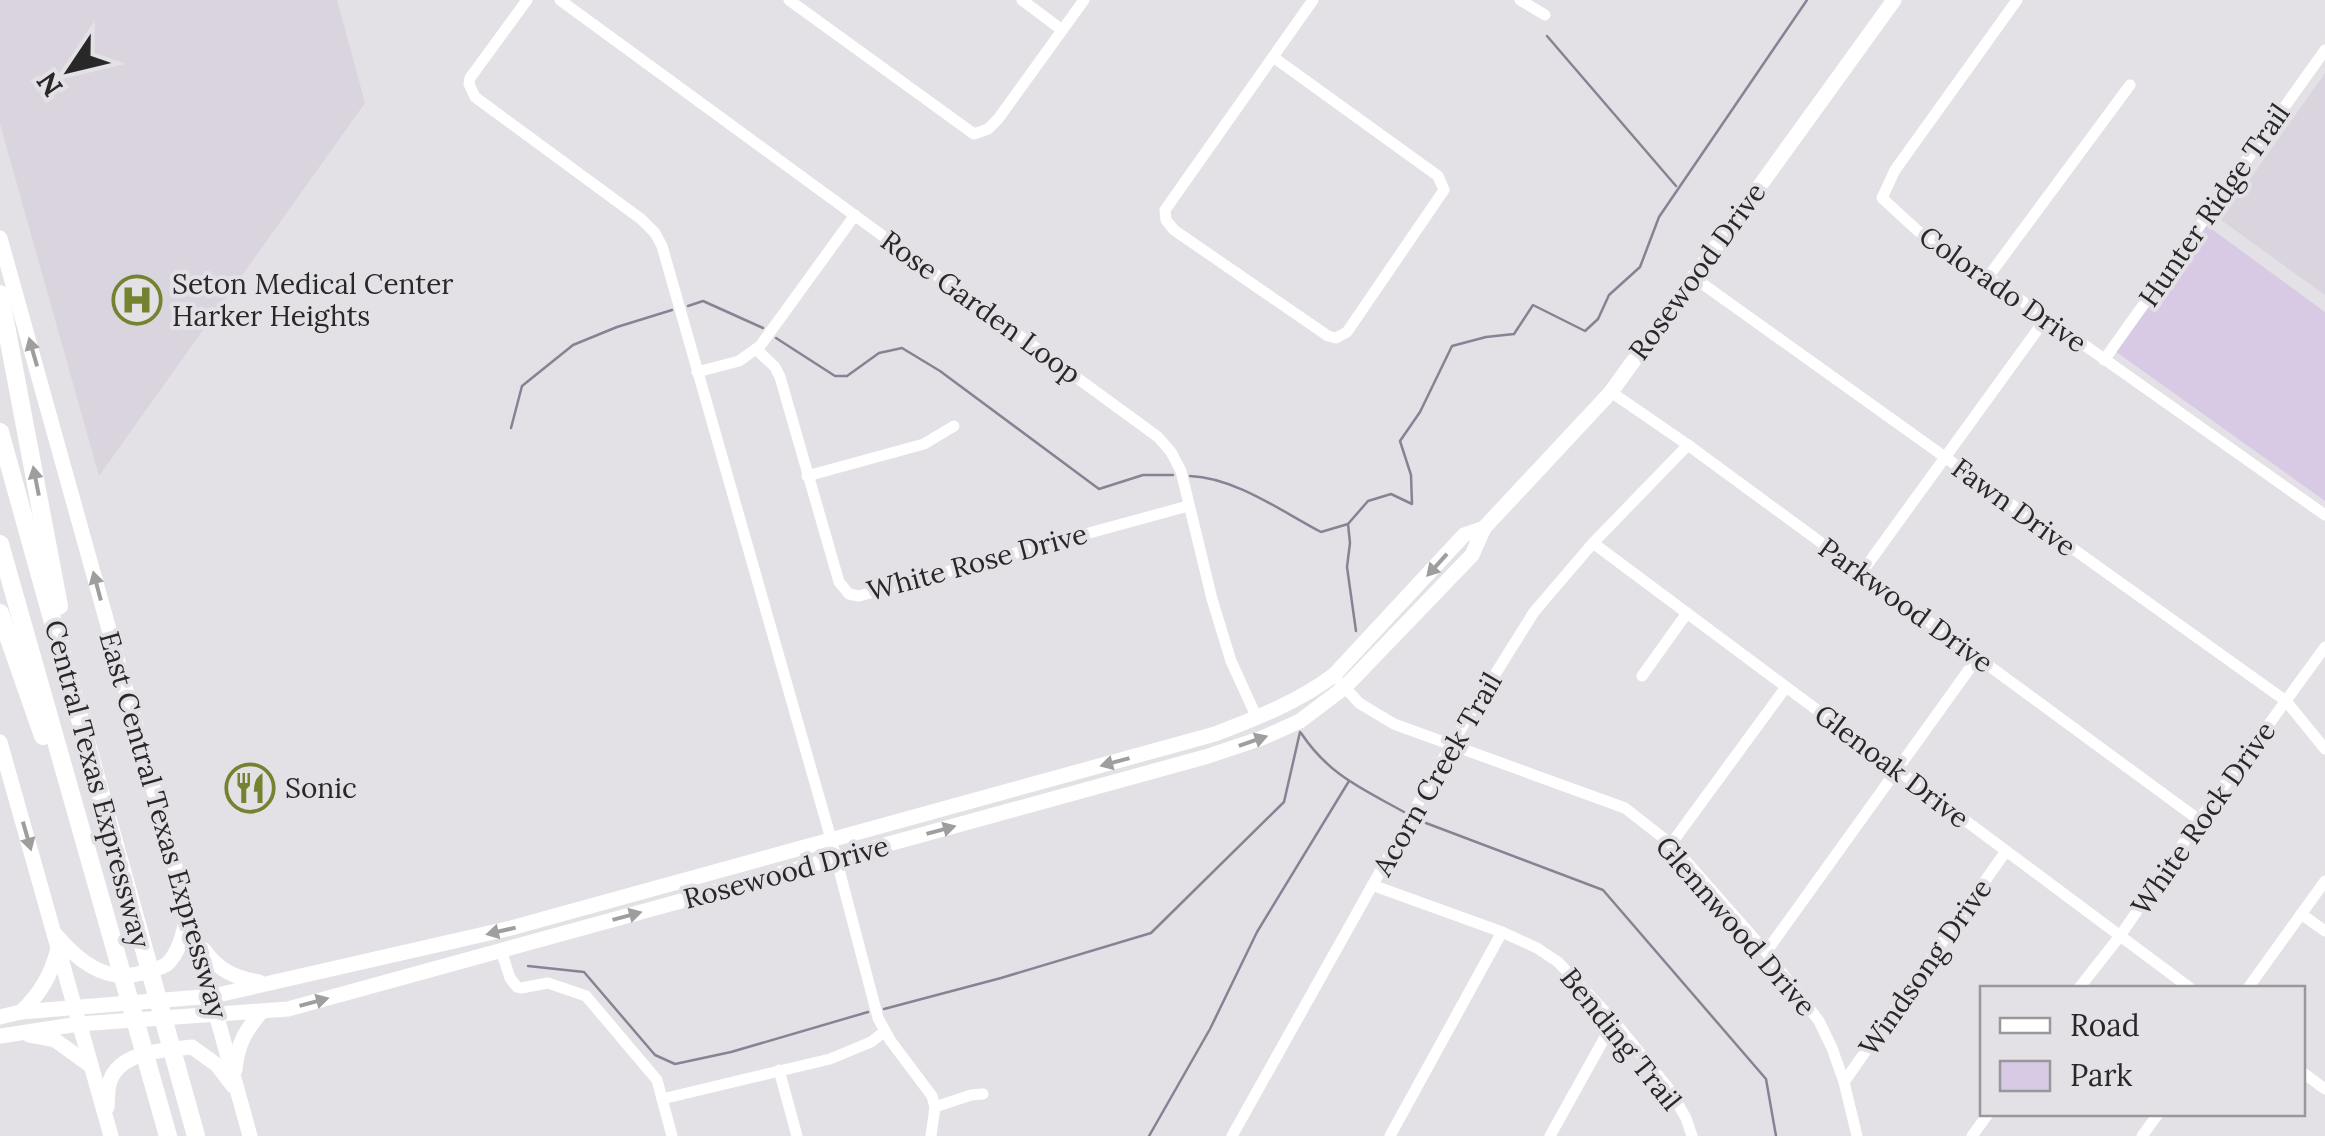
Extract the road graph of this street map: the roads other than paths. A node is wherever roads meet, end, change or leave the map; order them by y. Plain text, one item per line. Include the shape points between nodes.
1 (526, 0) edge
2 (560, 0) edge
3 (789, 0) edge
4 (1022, 0) edge
5 (1084, 0) edge
6 (1313, 0) edge
7 (1520, 0) edge
8 (1894, 0) edge
9 (2018, 0) edge
10 (1545, 16) dead end
11 (1062, 30) junction
12 (2325, 50) edge
13 (1273, 57) junction
14 (2130, 85) dead end
15 (855, 215) junction
16 (0, 238) edge
17 (1693, 276) junction
18 (1988, 276) junction
19 (0, 294) edge
20 (2046, 318) junction
21 (756, 349) junction
22 (2104, 360) junction
23 (696, 372) junction
24 (1611, 392) junction
25 (954, 426) dead end
26 (0, 432) edge
27 (1688, 445) junction
28 (1946, 458) junction
29 (807, 476) junction
30 (1188, 506) junction
31 (2325, 515) edge
32 (1594, 543) junction
33 (0, 544) edge
34 (1862, 572) junction
35 (0, 613) edge
36 (1687, 613) junction
37 (60, 646) junction
38 (2325, 646) edge
39 (1978, 658) junction
40 (1642, 676) dead end
41 (1339, 681) junction
42 (1786, 687) junction
43 (2286, 702) junction
44 (1257, 718) junction
45 (0, 742) edge
46 (1452, 744) junction
47 (2325, 749) edge
48 (1896, 769) junction
49 (64, 772) junction
50 (2199, 820) junction
51 (831, 840) junction
52 (1670, 844) junction
53 (2006, 851) junction
54 (836, 858) junction
55 (2325, 881) edge
56 (1372, 885) junction
57 (188, 912) junction
58 (2301, 914) junction
59 (2325, 931) edge
60 (1502, 932) junction
61 (2120, 936) junction
62 (196, 939) junction
63 (56, 941) junction
64 (502, 950) junction
65 (1766, 952) junction
66 (268, 984) junction
67 (2081, 986) edge
68 (2187, 986) edge
69 (2249, 986) edge
70 (212, 996) junction
71 (75, 1007) junction
72 (262, 1011) junction
73 (20, 1012) junction
74 (218, 1015) junction
75 (0, 1017) edge
76 (1614, 1021) junction
77 (78, 1024) junction
78 (884, 1031) junction
79 (8, 1034) edge
80 (91, 1066) junction
81 (779, 1070) junction
82 (1844, 1082) junction
83 (236, 1086) junction
84 (983, 1094) dead end
85 (662, 1099) junction
86 (935, 1107) junction
87 (109, 1128) edge
88 (168, 1136) edge
89 (196, 1136) edge
90 (250, 1136) edge
91 (672, 1136) edge
92 (797, 1136) edge
93 (931, 1136) edge
94 (1232, 1136) edge
95 (1390, 1136) edge
96 (1550, 1136) edge
97 (1692, 1136) edge
98 (1857, 1136) edge

1 - 23 street via 470,78 472,93 651,228 666,259
2 - 15 street, Rose Garden Loop
3 - 11 street via 974,134 998,119
4 - 11 street
5 - 11 street
6 - 13 street
7 - 10 street
8 - 17 main road, Rosewood Drive
9 - 18 street, Colorado Drive via 1882,198 1918,232
12 - 22 street, Hunter Ridge Trail
13 - 13 street via 1165,210 1166,220 1336,338 1347,332 1444,190 1438,176
14 - 18 street
15 - 21 street
15 - 30 street, Rose Garden Loop via 1158,436 1181,472
57 -> 16 main road, East Central Texas Expressway
17 - 24 main road, Rosewood Drive
17 - 28 street, Fawn Drive
18 - 20 street, Colorado Drive
37 -> 19 highway via 52,561
20 - 22 street, Colorado Drive
20 - 28 street
21 - 23 street via 739,361
21 - 29 street, White Rose Drive via 780,377
22 - 31 street, Colorado Drive
23 - 51 street
24 - 27 street, Parkwood Drive
24 - 41 main road, Rosewood Drive via 1484,528 1472,555
25 - 29 street via 924,444
26 - 37 highway, Central Texas Expressway
27 - 32 street, Acorn Creek Trail
27 - 34 street, Parkwood Drive
28 - 34 street
28 - 43 street, Fawn Drive
29 - 30 street, White Rose Drive via 839,582 859,596
30 - 44 street, Rose Garden Loop via 1232,661
32 - 36 street, Glenoak Drive
32 - 46 street, Acorn Creek Trail via 1534,612
33 - 49 highway, Central Texas Expressway
34 - 39 street, Parkwood Drive
35 - 49 highway via 44,738
36 - 40 street
36 - 42 street, Glenoak Drive
37 - 89 highway, Central Texas Expressway
38 - 43 street, White Rock Drive
39 - 48 street
39 - 50 street, Parkwood Drive
41 - 44 main road, Rosewood Drive
41 - 46 street, Glennwood Drive via 1374,714
54 -> 41 main road, Rosewood Drive via 1262,738 1300,721
42 - 48 street, Glenoak Drive
42 - 52 street
43 - 47 street, Fawn Drive
43 - 50 street, White Rock Drive
44 -> 51 main road, Rosewood Drive
45 -> 63 main road
46 - 52 street, Glennwood Drive via 1625,808
46 - 56 street, Acorn Creek Trail
48 - 53 street, Glenoak Drive
48 - 65 street
49 - 88 highway, Central Texas Expressway
50 - 61 street, White Rock Drive
51 - 54 street
51 -> 66 main road, Rosewood Drive via 511,928
52 - 65 street, Glennwood Drive
53 - 61 street, Glenoak Drive
53 - 82 street, Windsong Drive
64 -> 54 main road, Rosewood Drive
54 - 78 street
55 - 58 street
56 - 60 street, Bending Trail
56 - 94 street, Acorn Creek Trail
57 - 62 main road, East Central Texas Expressway
57 - 63 main road via 181,942 166,964 132,976 94,970
58 - 59 street
58 - 69 street
60 - 76 street, Bending Trail via 1558,962
60 - 95 street
61 - 67 street, White Rock Drive
61 - 68 street, Glenoak Drive
62 - 66 main road via 220,968
62 - 70 main road, East Central Texas Expressway
63 - 71 main road
63 - 73 main road via 43,988
72 -> 64 main road, Rosewood Drive
64 - 85 street via 516,987 548,983 586,996 652,1074
65 - 82 street, Glennwood Drive via 1819,1020
66 - 70 main road, Rosewood Drive
70 - 71 main road, Rosewood Drive
70 - 74 main road, East Central Texas Expressway
71 - 73 main road, Rosewood Drive
71 - 77 main road
72 - 74 main road, Rosewood Drive
72 - 83 main road via 240,1041
73 - 75 main road, Rosewood Drive
74 - 77 main road, Rosewood Drive
74 - 83 main road, East Central Texas Expressway
76 - 96 street
76 - 97 street, Bending Trail via 1669,1089
77 - 79 main road, Rosewood Drive
77 - 80 main road
78 - 81 street via 849,1052
78 - 86 street
79 - 80 main road via 55,1040
80 - 87 main road
81 - 85 street
81 - 92 street
82 - 98 street, Glennwood Drive
83 - 87 main road via 192,1047 123,1062 110,1080
83 - 90 main road, East Central Texas Expressway
84 - 86 street
85 - 91 street
86 - 93 street

